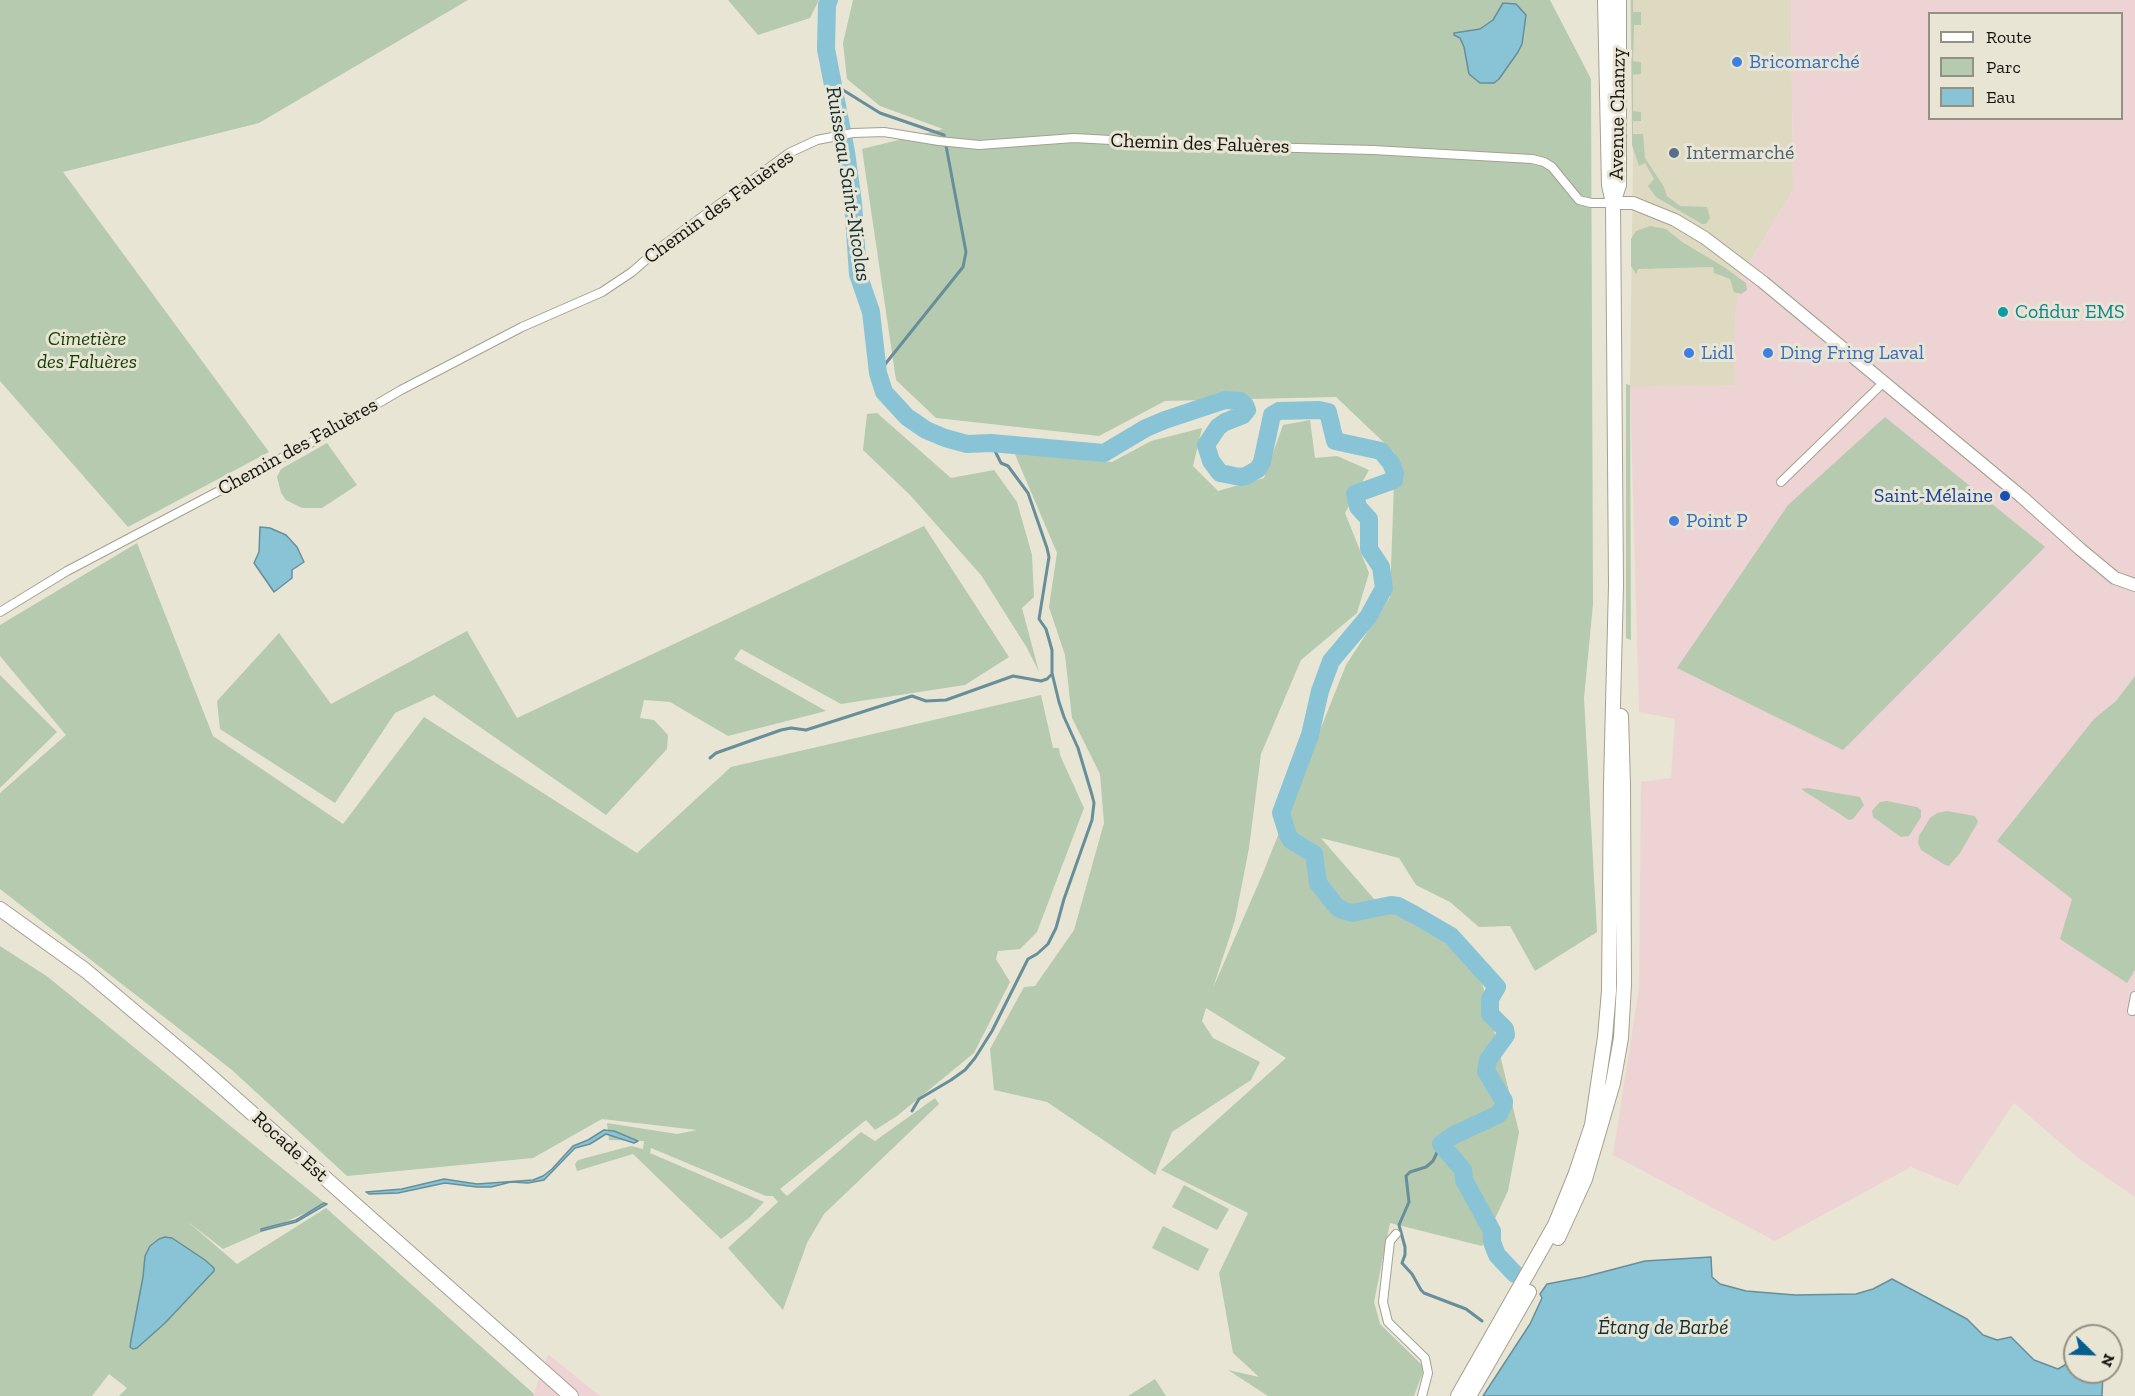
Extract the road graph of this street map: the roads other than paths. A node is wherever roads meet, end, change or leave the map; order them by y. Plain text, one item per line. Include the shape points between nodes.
1 (1605, 0) edge
2 (1619, 0) edge
3 (1613, 203) junction
4 (1883, 383) junction
5 (1781, 482) dead end
6 (1616, 585) junction
7 (2135, 585) edge
8 (0, 612) edge
9 (0, 909) edge
10 (2135, 996) edge
11 (2132, 1011) dead end
12 (1396, 1234) dead end
13 (571, 1396) edge
14 (1422, 1396) edge
15 (1458, 1396) edge
16 (1469, 1396) edge

1 - 3 main road, Avenue Chanzy via 1608,178
2 - 3 main road, Avenue Chanzy via 1619,185
3 - 4 main road via 1633,203 1675,220 1705,238
3 - 6 main road
3 - 8 street, Chemin des Faluères via 1579,200 1552,167 1532,159 1074,138 979,145 884,132 817,140 789,153 602,292 522,327 401,390 312,442 67,571
4 - 5 street
4 - 7 main road via 2115,578
6 - 15 main road via 1609,991 1592,1125 1555,1225
6 - 16 main road via 1624,984 1613,1083 1585,1179 1567,1221
9 - 13 main road, Rocade Est via 85,970 192,1060
10 - 11 street
12 - 14 street via 1390,1241 1383,1302 1388,1322 1425,1358 1428,1373

